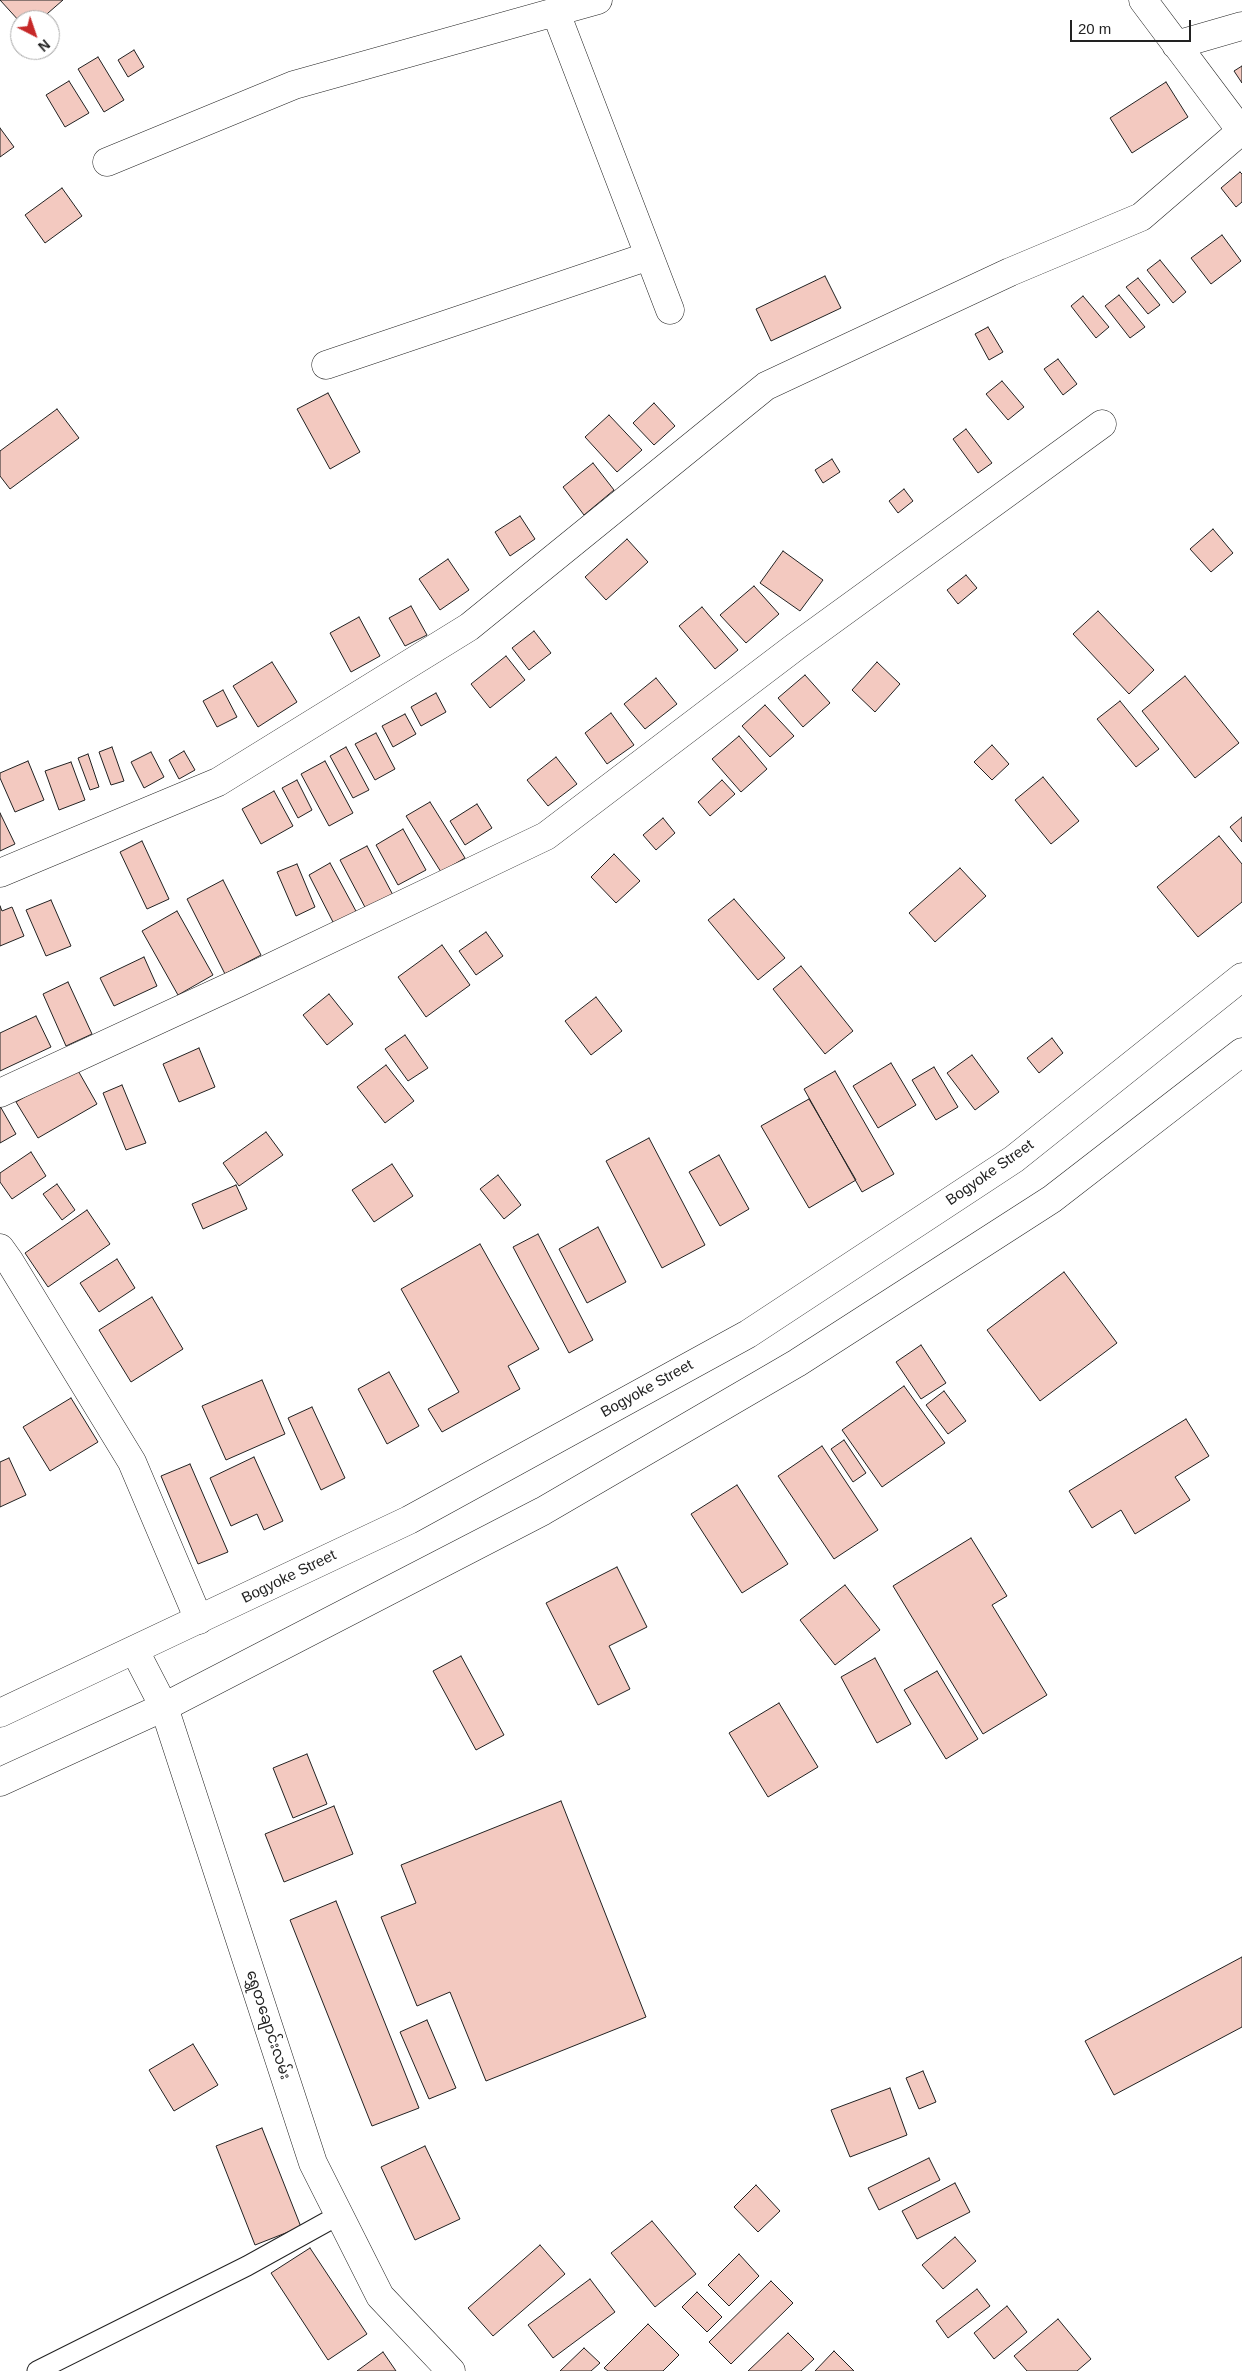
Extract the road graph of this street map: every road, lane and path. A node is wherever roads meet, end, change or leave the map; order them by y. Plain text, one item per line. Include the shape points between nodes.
1 (598, 0) edge
2 (1143, 0) edge
3 (556, 13) junction
4 (1242, 26) edge
5 (1176, 45) junction
6 (1241, 131) edge
7 (107, 162) dead end
8 (648, 256) junction
9 (670, 310) dead end
10 (326, 365) dead end
11 (1102, 424) dead end
12 (0, 873) edge
13 (1242, 977) edge
14 (1242, 1052) edge
15 (0, 1092) edge
16 (0, 1248) edge
17 (199, 1620) junction
18 (135, 1651) junction
19 (164, 1707) junction
20 (0, 1714) edge
21 (0, 1782) edge
22 (339, 2215) junction
23 (36, 2371) edge
24 (451, 2371) edge

1 - 3 street
2 - 5 street
3 - 7 street via 294,85
3 - 8 street
4 - 5 street
5 - 6 street
6 - 12 street via 1140,217 1010,272 766,386 468,627 218,782
8 - 9 street
8 - 10 street
11 - 15 street via 795,647 546,836
13 - 17 street, Bogyoke Street via 1014,1159 748,1334 409,1520
14 - 19 street via 1052,1200 796,1363 544,1511
16 - 17 street via 132,1462
17 - 18 street, Bogyoke Street
18 - 19 street, ရွှေတချောင်းလမ်း
18 - 20 street, Bogyoke Street
19 - 21 street
19 - 22 street, ရွှေတချောင်းလမ်း via 313,2163
22 - 23 lane via 247,2266
22 - 24 street, ရွှေတချောင်းလမ်း via 380,2296

